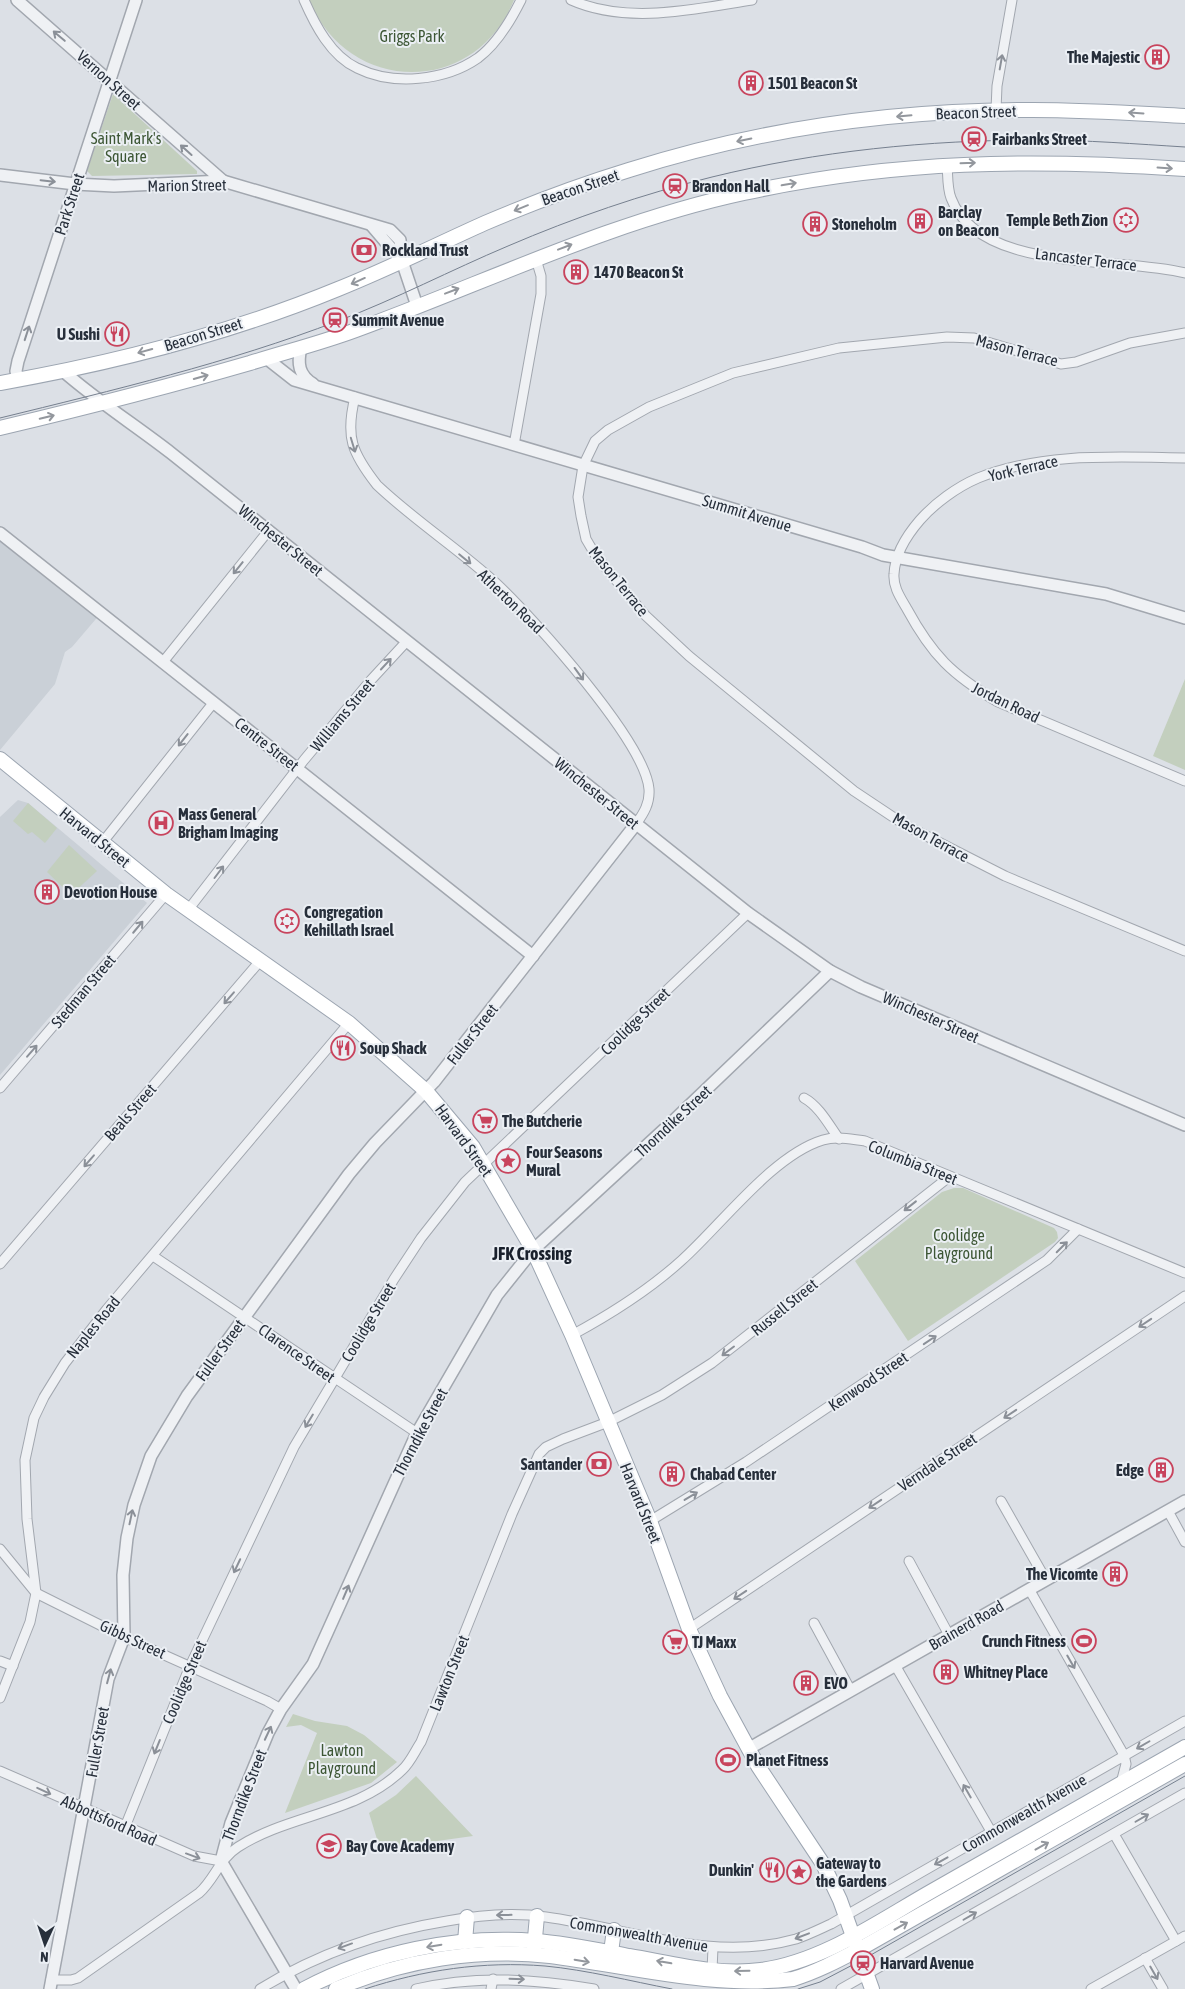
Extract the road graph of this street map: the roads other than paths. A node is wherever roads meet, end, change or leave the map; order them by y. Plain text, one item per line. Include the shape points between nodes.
1 (17, 0) edge
2 (136, 0) edge
3 (304, 0) edge
4 (521, 0) edge
5 (571, 0) edge
6 (752, 0) edge
7 (1012, 0) edge
8 (109, 79) junction
9 (996, 110) junction
10 (1185, 116) edge
11 (948, 164) junction
12 (1185, 169) edge
13 (0, 175) edge
14 (223, 181) junction
15 (75, 184) junction
16 (536, 258) junction
17 (402, 260) junction
18 (1185, 274) edge
19 (416, 306) junction
20 (1185, 333) edge
21 (301, 348) junction
22 (266, 358) junction
23 (63, 371) junction
24 (18, 380) junction
25 (0, 383) edge
26 (314, 384) junction
27 (355, 397) junction
28 (104, 404) junction
29 (0, 428) edge
30 (514, 445) junction
31 (1185, 458) edge
32 (583, 466) junction
33 (269, 530) junction
34 (0, 533) edge
35 (898, 558) junction
36 (1185, 618) edge
37 (407, 641) junction
38 (162, 662) junction
39 (214, 702) junction
40 (0, 758) edge
41 (298, 768) junction
42 (1185, 781) edge
43 (636, 824) junction
44 (102, 843) junction
45 (166, 894) junction
46 (188, 910) junction
47 (748, 913) junction
48 (1185, 951) edge
49 (533, 956) junction
50 (260, 960) junction
51 (830, 971) junction
52 (349, 1023) junction
53 (0, 1088) edge
54 (426, 1091) junction
55 (804, 1098) dead end
56 (1185, 1125) edge
57 (839, 1139) junction
58 (484, 1164) junction
59 (949, 1177) junction
60 (1078, 1229) junction
61 (533, 1250) junction
62 (153, 1256) junction
63 (0, 1264) edge
64 (1185, 1274) edge
65 (1185, 1296) edge
66 (244, 1317) junction
67 (572, 1336) junction
68 (334, 1379) junction
69 (608, 1422) junction
70 (417, 1433) junction
71 (1002, 1501) dead end
72 (1185, 1501) edge
73 (1168, 1511) junction
74 (650, 1521) junction
75 (1185, 1542) edge
76 (0, 1549) edge
77 (909, 1561) dead end
78 (1046, 1580) junction
79 (1029, 1589) junction
80 (36, 1593) junction
81 (814, 1624) dead end
82 (689, 1629) junction
83 (949, 1635) junction
84 (124, 1637) junction
85 (0, 1661) edge
86 (895, 1665) junction
87 (13, 1666) junction
88 (190, 1666) junction
89 (851, 1690) junction
90 (0, 1698) edge
91 (281, 1709) junction
92 (1185, 1721) edge
93 (1185, 1747) edge
94 (748, 1749) junction
95 (1124, 1755) junction
96 (1185, 1764) edge
97 (0, 1771) edge
98 (1122, 1783) junction
99 (1185, 1793) edge
100 (85, 1810) junction
101 (125, 1827) junction
102 (992, 1833) junction
103 (1114, 1834) junction
104 (221, 1861) junction
105 (846, 1915) junction
106 (467, 1916) junction
107 (537, 1916) junction
108 (614, 1930) junction
109 (853, 1936) junction
110 (1185, 1936) edge
111 (1176, 1941) junction
112 (465, 1942) junction
113 (534, 1948) junction
114 (713, 1948) junction
115 (858, 1950) junction
116 (610, 1952) junction
117 (1145, 1958) junction
118 (712, 1970) junction
119 (286, 1973) junction
120 (867, 1975) junction
121 (493, 1979) junction
122 (51, 1985) edge
123 (712, 1987) edge
124 (260, 1989) edge
125 (296, 1989) edge
126 (304, 1989) edge
127 (336, 1989) edge
128 (416, 1989) edge
129 (491, 1989) edge
130 (594, 1989) edge
131 (841, 1989) edge
132 (872, 1989) edge
133 (1091, 1989) edge
134 (1163, 1989) edge

8 -> 1 street, Vernon Street
2 - 8 street, Park Street
3 - 4 street via 318,30 356,68 400,79 440,74 478,58 504,29
5 - 6 street via 614,11 666,12
9 -> 7 street
14 -> 8 street, Vernon Street
8 - 15 street, Park Street
10 -> 9 main road, Beacon Street
9 -> 17 main road, Beacon Street via 855,121 691,152 550,197
11 -> 12 main road via 1059,162
16 -> 11 main road via 617,229 743,193 841,175
11 - 18 street, Lancaster Terrace via 949,189 956,208 972,226 991,239 1050,257 1153,267
13 -> 15 street, Marion Street
14 - 15 street, Marion Street
14 - 17 street, Marion Street via 390,230 402,247
24 -> 15 street, Park Street via 18,361
19 -> 16 main road
16 - 30 street via 541,294
17 - 19 street, Marion Street
17 -> 23 main road, Beacon Street via 337,290 275,312 170,344
19 - 21 main road
20 - 32 street, Mason Terrace via 1130,343 1061,364 974,338 948,337 839,348 787,359 732,373 649,406 608,430 595,442
21 - 22 main road
21 - 26 street via 300,371
22 - 26 street, Summit Avenue via 289,378
28 -> 22 main road
23 - 24 main road, Beacon Street
23 - 28 street, Winchester Street
24 - 25 main road, Beacon Street
26 - 27 street, Summit Avenue
27 - 30 street, Summit Avenue
27 -> 43 street, Atherton Road via 350,436 357,457 370,476 388,495 496,584 571,663 615,721 636,756 649,788 646,810
29 -> 28 main road
28 - 33 street, Winchester Street via 124,416
30 - 32 street, Summit Avenue
31 - 35 street, York Terrace via 1067,458 1019,466 978,478 928,511 911,530
32 - 35 street, Summit Avenue
32 - 48 street, Mason Terrace via 578,497 581,516 586,539 601,562 645,615 805,753 913,830 1005,876
33 - 37 street, Winchester Street
33 -> 38 street
34 - 38 street, Centre Street
35 - 36 street, Summit Avenue via 1106,594
35 - 42 street, Jordan Road via 895,588 922,636 945,665 969,685 998,702
41 -> 37 street, Williams Street via 370,680
37 - 43 street, Winchester Street
38 - 39 street, Centre Street
39 - 41 street, Centre Street
39 -> 44 street
40 - 44 main road, Harvard Street
46 -> 41 street, Williams Street
41 - 49 street, Centre Street
43 - 47 street, Winchester Street
43 - 49 street, Fuller Street
44 - 45 main road, Harvard Street
45 - 46 main road, Harvard Street
53 -> 45 street, Stedman Street
46 - 50 main road, Harvard Street
47 - 51 street, Winchester Street
47 - 58 street, Coolidge Street
49 - 54 street, Fuller Street
50 - 52 main road, Harvard Street
50 -> 63 street, Beals Street
51 - 56 street, Winchester Street
51 - 61 street, Thorndike Street
52 - 54 main road, Harvard Street
52 - 62 street, Naples Road
54 - 58 main road, Harvard Street
54 - 66 street, Fuller Street via 374,1143
55 - 57 street via 810,1101
57 - 59 street, Columbia Street via 865,1141
57 - 67 street, Columbia Street via 824,1140 787,1160 755,1186 669,1270 620,1307
58 - 61 main road, Harvard Street
58 - 68 street, Coolidge Street via 465,1182 421,1238
59 - 60 street, Columbia Street
59 -> 69 street, Russell Street via 712,1363 662,1395
60 - 64 street, Columbia Street
74 -> 60 street, Kenwood Street via 746,1462 1039,1266 1063,1247
61 - 67 main road, Harvard Street
61 - 70 street, Thorndike Street via 497,1295
62 - 66 street, Clarence Street
62 - 80 street, Naples Road via 106,1309 65,1363 34,1418 25,1479 29,1548
65 -> 82 street, Verndale Street
66 - 68 street, Clarence Street
84 -> 66 street, Fuller Street via 123,1575 127,1538 142,1481 162,1434
67 - 69 main road, Harvard Street
68 - 70 street, Clarence Street
68 -> 88 street, Coolidge Street via 294,1447
69 - 74 main road, Harvard Street
69 - 104 street, Lawton Street via 563,1439 539,1454 421,1742 404,1768 378,1790 359,1800 278,1828 236,1848
91 -> 70 street, Thorndike Street via 313,1664
71 - 78 street
72 - 73 street, Brainerd Road
73 - 75 street
73 - 78 street, Brainerd Road
74 - 82 main road, Harvard Street
76 - 80 street, Gibbs Street
77 - 83 street
78 - 79 street, Brainerd Road
79 - 83 street, Brainerd Road
79 -> 95 street
80 - 84 street, Gibbs Street
80 - 87 street, Naples Road via 30,1622
81 - 89 street
82 - 94 main road, Harvard Street
83 - 86 street, Brainerd Road
84 - 88 street, Gibbs Street
100 -> 84 street, Fuller Street via 108,1679
85 - 87 street
86 - 89 street, Brainerd Road
102 -> 86 street
87 - 90 street, Naples Road
88 - 91 street, Gibbs Street
88 -> 101 street, Coolidge Street
89 - 94 street, Brainerd Road
104 -> 91 street, Thorndike Street via 231,1823
92 -> 95 street, Commonwealth Avenue
93 - 98 main road, Commonwealth Avenue
94 - 105 main road via 814,1847
95 - 98 street via 1126,1764
95 - 102 street, Commonwealth Avenue
115 -> 96 main road, Commonwealth Avenue
97 -> 100 street, Abbottsford Road
98 - 109 main road, Commonwealth Avenue
103 -> 99 street
100 - 101 street, Abbottsford Road
100 - 122 street, Fuller Street
101 -> 104 street, Abbottsford Road via 194,1856
102 -> 105 street, Commonwealth Avenue
103 - 111 street
120 -> 103 street
104 - 119 street, Thorndike Street
104 - 122 street via 199,1893 78,1978
105 - 109 main road
105 -> 114 street, Commonwealth Avenue via 798,1938 752,1947
107 -> 106 street, Commonwealth Avenue
106 - 112 main road
106 -> 119 street, Commonwealth Avenue via 370,1938 332,1951
107 - 108 street, Commonwealth Avenue
107 - 113 main road
108 - 114 street, Commonwealth Avenue
108 - 116 main road
109 - 115 main road
109 -> 118 main road, Commonwealth Avenue via 801,1962 778,1968 736,1972
110 - 111 street
111 - 117 street
112 - 113 main road, Commonwealth Avenue
112 -> 126 main road, Commonwealth Avenue via 377,1959
113 - 116 main road, Commonwealth Avenue
113 -> 123 main road, Commonwealth Avenue via 585,1962
113 - 127 main road, Commonwealth Avenue via 436,1960 381,1973
114 - 118 street
115 - 120 main road
115 - 123 main road, Commonwealth Avenue via 792,1979 752,1986
118 -> 116 main road, Commonwealth Avenue
117 - 133 street
117 -> 134 street
118 - 123 street
119 - 124 street, Commonwealth Avenue
119 - 125 street, Thorndike Street
120 - 131 street
120 - 132 main road
121 - 128 street
121 - 129 street
121 -> 130 street via 547,1981

